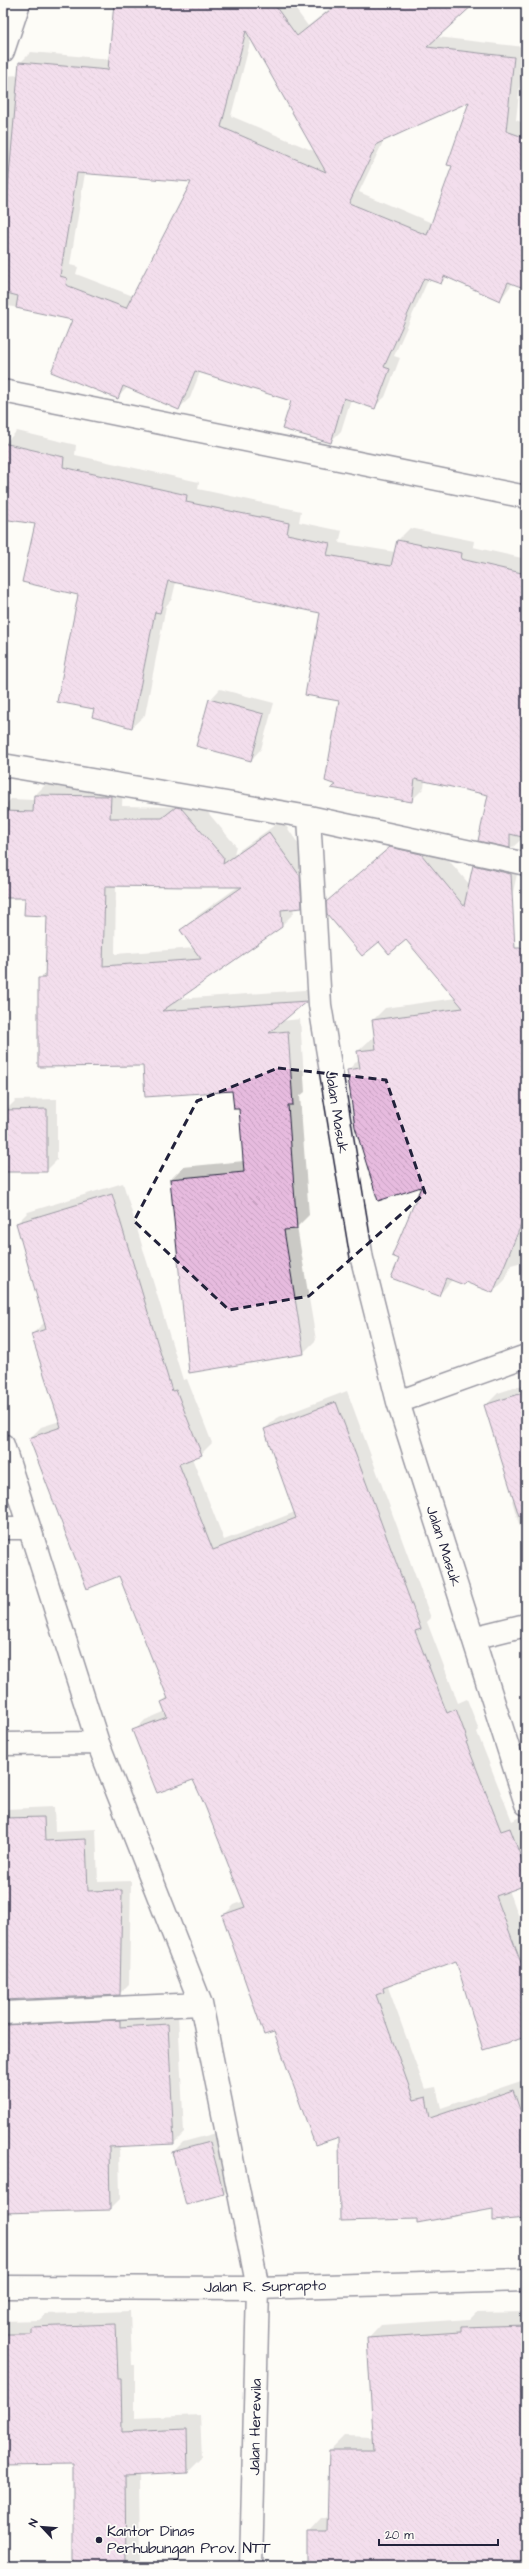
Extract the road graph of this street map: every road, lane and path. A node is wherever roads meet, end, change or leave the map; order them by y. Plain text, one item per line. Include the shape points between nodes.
1 (19, 3) edge
2 (3, 52) edge
3 (3, 391) edge
4 (526, 497) edge
5 (3, 765) edge
6 (309, 817) junction
7 (526, 864) edge
8 (526, 1356) edge
9 (398, 1402) junction
10 (3, 1446) edge
11 (3, 1528) edge
12 (30, 1528) junction
13 (526, 1625) edge
14 (473, 1638) junction
15 (98, 1743) junction
16 (3, 1744) edge
17 (526, 1804) edge
18 (201, 2004) junction
19 (3, 2013) edge
20 (526, 2280) edge
21 (3, 2287) edge
22 (258, 2288) junction
23 (251, 2566) edge

1 - 2 street
3 - 4 street
5 - 6 street
6 - 7 street
6 - 9 street, Jalan Masuk via 320,1005 362,1259
8 - 9 street
9 - 14 street, Jalan Masuk
10 - 12 street, Jalan Herewila
11 - 12 street
12 - 15 street, Jalan Herewila
13 - 14 street
14 - 17 street, Jalan Masuk
15 - 16 street
15 - 18 street, Jalan Herewila
18 - 19 street
18 - 22 street, Jalan Herewila
20 - 22 street, Jalan R. Suprapto
21 - 22 street, Jalan R. Suprapto
22 - 23 street, Jalan Herewila

